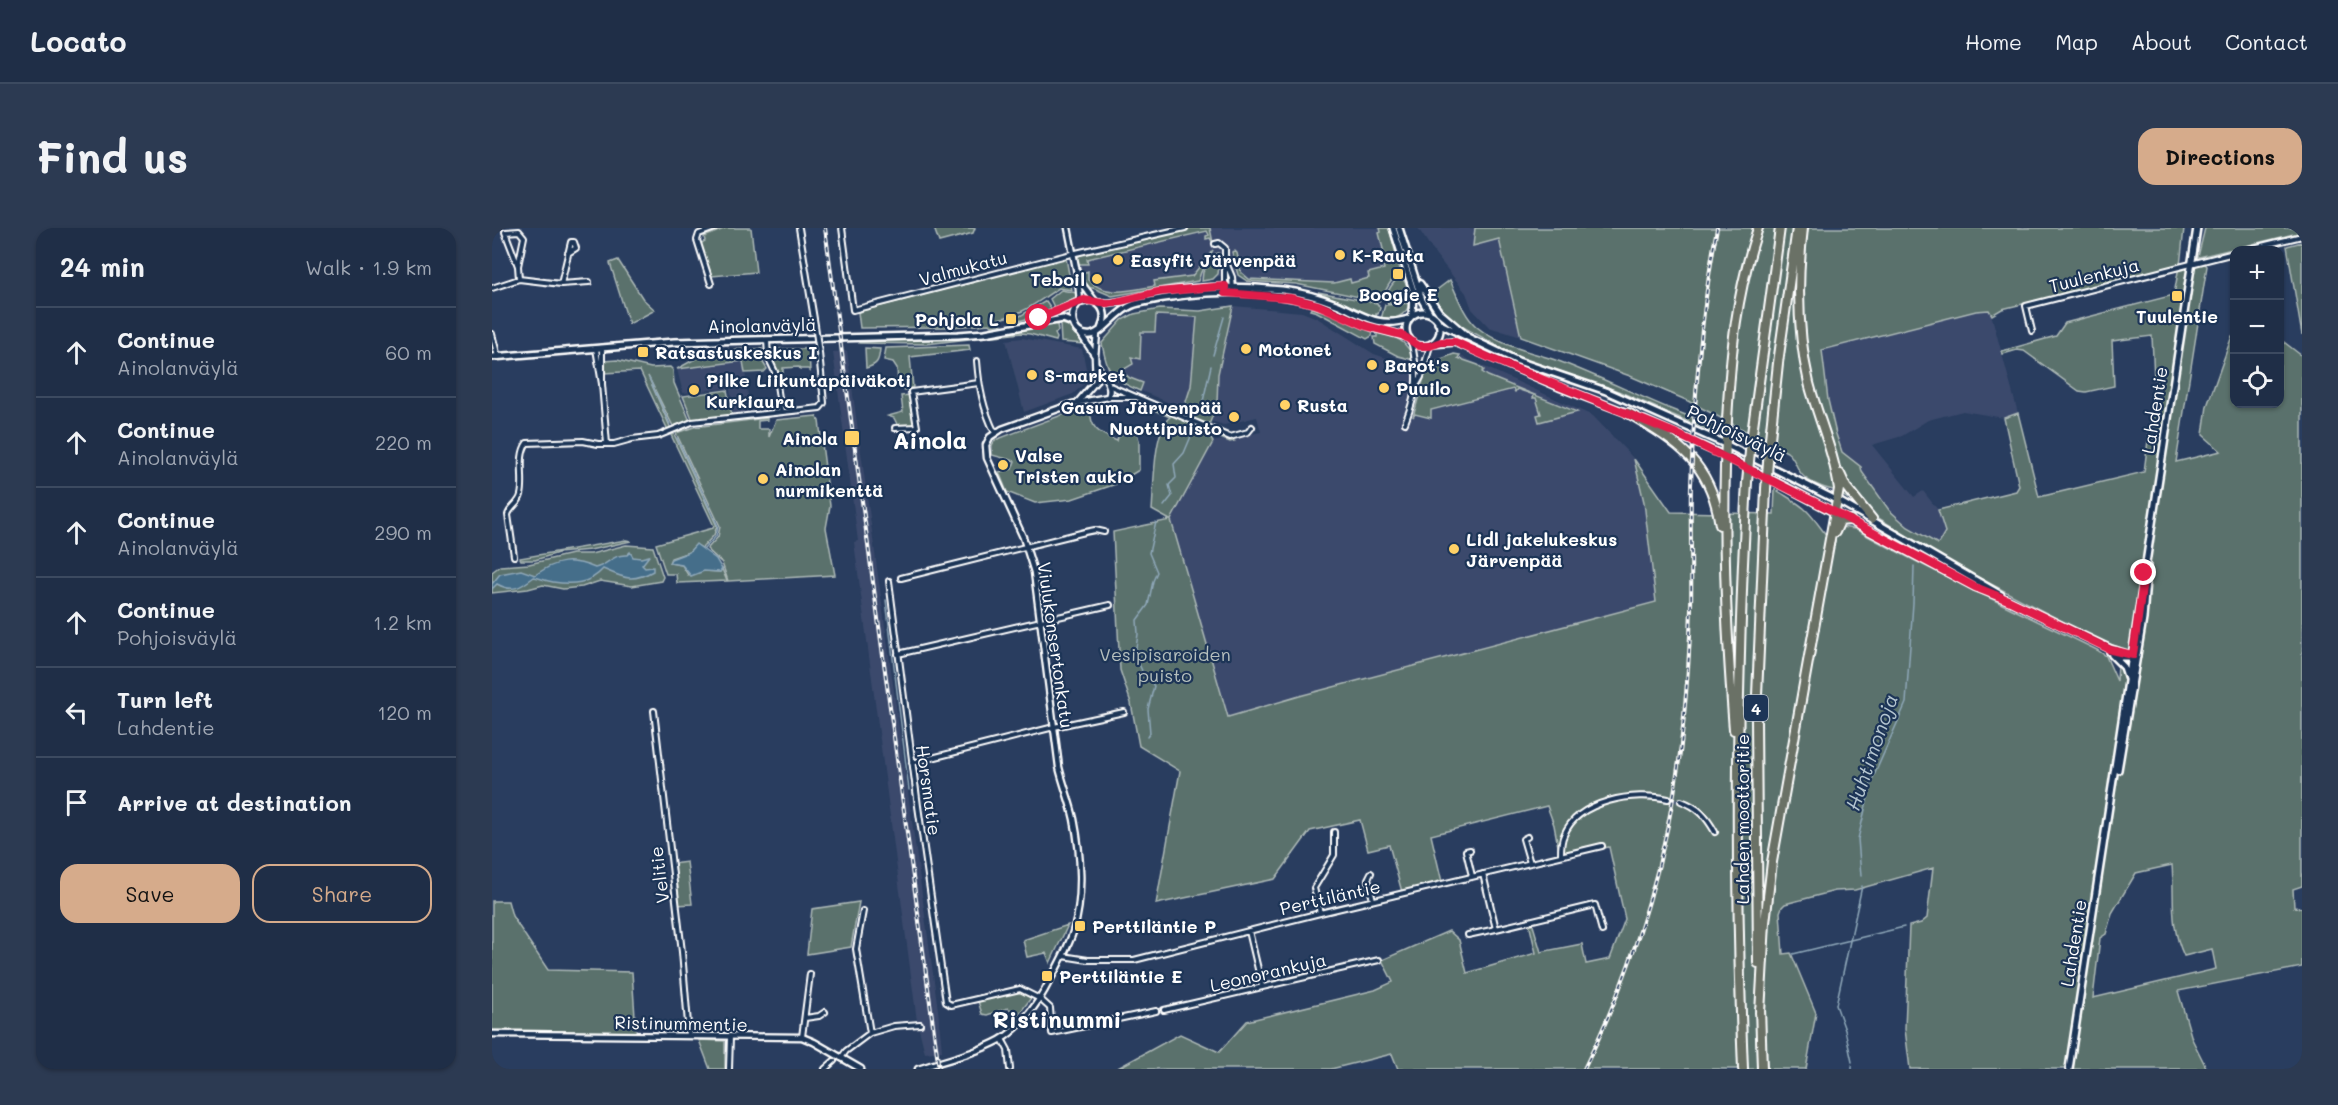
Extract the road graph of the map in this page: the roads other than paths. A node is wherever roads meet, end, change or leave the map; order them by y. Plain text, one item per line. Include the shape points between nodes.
1 (715, 228) edge
2 (799, 228) edge
3 (842, 228) edge
4 (1068, 228) edge
5 (1185, 228) edge
6 (1393, 228) edge
7 (1399, 228) edge
8 (1758, 228) edge
9 (1780, 228) edge
10 (1797, 228) edge
11 (1803, 228) edge
12 (2197, 228) edge
13 (2302, 236) edge
14 (1215, 244) dead end
15 (2261, 246) edge
16 (568, 253) dead end
17 (2230, 254) edge
18 (1072, 255) junction
19 (2192, 264) junction
20 (1227, 265) junction
21 (518, 266) junction
22 (1078, 278) junction
23 (1416, 278) junction
24 (519, 279) junction
25 (589, 282) dead end
26 (561, 284) junction
27 (711, 284) dead end
28 (1233, 286) junction
29 (492, 288) edge
30 (1225, 290) junction
31 (1233, 293) junction
32 (1079, 302) junction
33 (1097, 302) junction
34 (1430, 314) junction
35 (1411, 318) junction
36 (1032, 323) junction
37 (1073, 323) junction
38 (1438, 323) junction
39 (1099, 331) junction
40 (2032, 331) dead end
41 (1080, 332) junction
42 (492, 334) edge
43 (1410, 339) junction
44 (767, 340) junction
45 (1476, 343) junction
46 (1432, 345) junction
47 (599, 349) junction
48 (1095, 356) junction
49 (495, 357) edge
50 (977, 361) dead end
51 (1096, 364) junction
52 (1096, 381) junction
53 (1106, 381) junction
54 (979, 383) junction
55 (1417, 384) junction
56 (1110, 386) junction
57 (1092, 388) junction
58 (1108, 397) junction
59 (1134, 397) junction
60 (1097, 398) junction
61 (1078, 402) junction
62 (781, 411) junction
63 (1628, 413) junction
64 (1406, 423) dead end
65 (1252, 427) dead end
66 (895, 428) dead end
67 (995, 433) junction
68 (607, 444) junction
69 (1725, 444) junction
70 (1831, 453) junction
71 (1725, 456) junction
72 (1837, 500) junction
73 (1835, 512) junction
74 (1872, 519) junction
75 (1850, 520) junction
76 (1104, 532) dead end
77 (1830, 541) junction
78 (1027, 548) junction
79 (514, 556) dead end
80 (1724, 556) junction
81 (901, 578) dead end
82 (889, 581) dead end
83 (2008, 600) junction
84 (1110, 605) dead end
85 (1040, 621) junction
86 (2050, 621) junction
87 (2106, 651) junction
88 (898, 654) junction
89 (2134, 657) junction
90 (2129, 681) junction
91 (654, 711) dead end
92 (1124, 712) dead end
93 (1054, 727) junction
94 (912, 763) junction
95 (1738, 794) junction
96 (1668, 799) tunnel mouth
97 (1681, 801) tunnel mouth
98 (2107, 821) junction
99 (1334, 832) dead end
100 (1715, 832) dead end
101 (1527, 837) dead end
102 (1602, 846) dead end
103 (1470, 850) dead end
104 (1561, 854) junction
105 (1530, 863) junction
106 (1371, 873) dead end
107 (1483, 874) junction
108 (1472, 876) junction
109 (1373, 900) junction
110 (863, 910) dead end
111 (1320, 913) junction
112 (1496, 929) junction
113 (1249, 931) junction
114 (1602, 931) dead end
115 (1468, 935) dead end
116 (1063, 956) junction
117 (1379, 960) dead end
118 (810, 974) dead end
119 (1262, 986) junction
120 (1040, 999) junction
121 (1164, 1010) dead end
122 (1156, 1011) dead end
123 (825, 1012) dead end
124 (1760, 1012) junction
125 (806, 1018) junction
126 (920, 1024) dead end
127 (870, 1033) junction
128 (492, 1034) edge
129 (689, 1037) junction
130 (730, 1037) junction
131 (802, 1037) junction
132 (1002, 1039) junction
133 (841, 1058) junction
134 (834, 1061) dead end
135 (729, 1069) edge
136 (825, 1069) edge
137 (861, 1069) edge
138 (918, 1069) edge
139 (1010, 1069) edge
140 (1743, 1069) edge
141 (1762, 1069) edge
142 (2068, 1069) edge

1 - 27 street via 697,237
2 - 62 street, bridge via 824,405
3 - 18 street, Valmukatu via 853,310
4 - 18 street
5 - 18 street, Valmukatu
6 - 35 main road via 1413,290
7 - 23 main road
8 - 69 highway via 1740,288
9 - 95 highway, Lahden moottoritie / 4, bridge via 1747,482
10 - 124 highway, Lahden moottoritie / 4, bridge via 1769,448 1761,569 1756,729
11 - 70 highway via 1799,282 1803,350
12 - 19 main road, Lahdentie
13 - 15 street
14 - 20 street via 1225,248
16 - 26 street
17 - 19 street
18 - 22 street
19 - 40 street, Tuulenkuja via 2026,306
19 - 89 main road, Lahdentie
20 - 28 street
20 - 30 street
21 - 21 street via 505,232 519,231 524,237
21 - 24 street
22 - 32 street
22 - 33 street
23 - 34 main road
23 - 45 main road via 1439,312
24 - 26 street
24 - 29 street
25 - 26 street
28 - 30 main road
28 - 31 street
28 - 35 main road via 1306,295 1382,323
30 - 31 main road
30 - 33 main road via 1158,292 1112,303
30 - 39 main road via 1137,303 1119,312
31 - 43 main road via 1308,302
32 - 33 main road
32 - 36 main road, Ainolanväylä
32 - 37 main road via 1073,311
33 - 39 main road via 1105,313
34 - 35 main road via 1421,311
34 - 38 main road
35 - 43 main road via 1407,328
36 - 37 main road, Ainolanväylä via 1063,319
36 - 44 main road, Ainolanväylä via 958,335
37 - 41 main road
38 - 45 main road, Pohjoisväylä
38 - 46 main road via 1440,331
39 - 41 main road via 1086,335
39 - 48 street
41 - 48 street
42 - 49 street
43 - 46 main road via 1419,346
43 - 55 street
44 - 47 main road, Ainolanväylä
44 - 62 street
45 - 69 main road, Pohjoisväylä via 1606,391
46 - 55 street
46 - 63 main road, Pohjoisväylä via 1455,342
47 - 49 main road, Ainolanväylä
47 - 68 street
48 - 51 street
50 - 54 street
51 - 52 street
51 - 53 street
52 - 53 street
52 - 57 street
53 - 56 street
54 - 66 street via 911,392 917,427
54 - 67 street via 986,415
55 - 64 street
56 - 58 street
56 - 59 street
57 - 60 street
57 - 61 street
58 - 59 street
58 - 60 street
59 - 65 street via 1230,437
60 - 61 street
61 - 67 street
62 - 68 street via 692,422 658,436
63 - 71 main road, Pohjoisväylä
63 - 80 highway via 1677,443 1700,469 1717,507
67 - 78 street, Viulukonsertonkatu via 988,440 987,458
68 - 79 street via 583,441 525,445 521,497 508,515
69 - 71 highway
69 - 72 main road, Pohjoisväylä
70 - 72 highway
70 - 74 highway via 1846,487
71 - 73 main road, Pohjoisväylä
71 - 80 highway
72 - 73 highway
72 - 74 main road, Pohjoisväylä
73 - 75 main road, Pohjoisväylä
73 - 77 highway
74 - 83 main road, Pohjoisväylä
75 - 77 highway via 1840,521
75 - 83 main road, Pohjoisväylä via 1956,578
76 - 78 street via 1095,530
77 - 124 highway via 1772,862
78 - 81 street
78 - 85 street, Viulukonsertonkatu
80 - 95 highway
82 - 88 street, Horsmatie
83 - 86 main road, Pohjoisväylä
84 - 85 street
85 - 88 street
85 - 93 street, Viulukonsertonkatu
86 - 87 main road, Pohjoisväylä
86 - 89 main road, Pohjoisväylä
87 - 89 main road, Pohjoisväylä
87 - 90 main road, Pohjoisväylä via 2122,664
88 - 94 street, Horsmatie
89 - 90 main road, Lahdentie
89 - 98 main road, Lahdentie
90 - 98 main road, Lahdentie
91 - 129 street, Velitie
92 - 93 street
93 - 94 street
93 - 116 street, Viulukonsertonkatu via 1059,767 1079,850 1077,911
94 - 120 street, Horsmatie via 946,1002 951,1005 1020,989
95 - 140 highway, Lahden moottoritie / 4
96 - 104 street via 1635,796 1595,806 1568,828
97 - 100 street via 1701,811
98 - 142 main road, Lahdentie
99 - 111 street via 1334,855 1314,888
101 - 105 street via 1523,839
102 - 104 street, Perttiläntie
103 - 108 street via 1466,851
104 - 105 street, Perttiläntie
105 - 107 street, Perttiläntie
106 - 109 street via 1368,879
107 - 108 street, Perttiläntie
107 - 112 street
108 - 109 street, Perttiläntie
109 - 111 street, Perttiläntie
110 - 127 street via 856,949
111 - 113 street, Perttiläntie
112 - 114 street via 1595,905
112 - 115 street
113 - 116 street, Perttiläntie via 1134,960
113 - 119 street
116 - 120 street
117 - 119 street, Leonorankuja
118 - 125 street
119 - 121 street, Leonorankuja
120 - 122 street via 1050,1008 1052,1033
120 - 132 street
123 - 125 street
124 - 141 highway, Lahden moottoritie / 4
125 - 131 street
126 - 127 street
127 - 133 street
128 - 129 street, Ristinummentie
129 - 130 street, Ristinummentie
130 - 131 street, Ristinummentie
130 - 135 street
131 - 133 street, Ristinummentie
132 - 138 street
132 - 139 street
133 - 137 street, Ristinummentie
134 - 136 street

